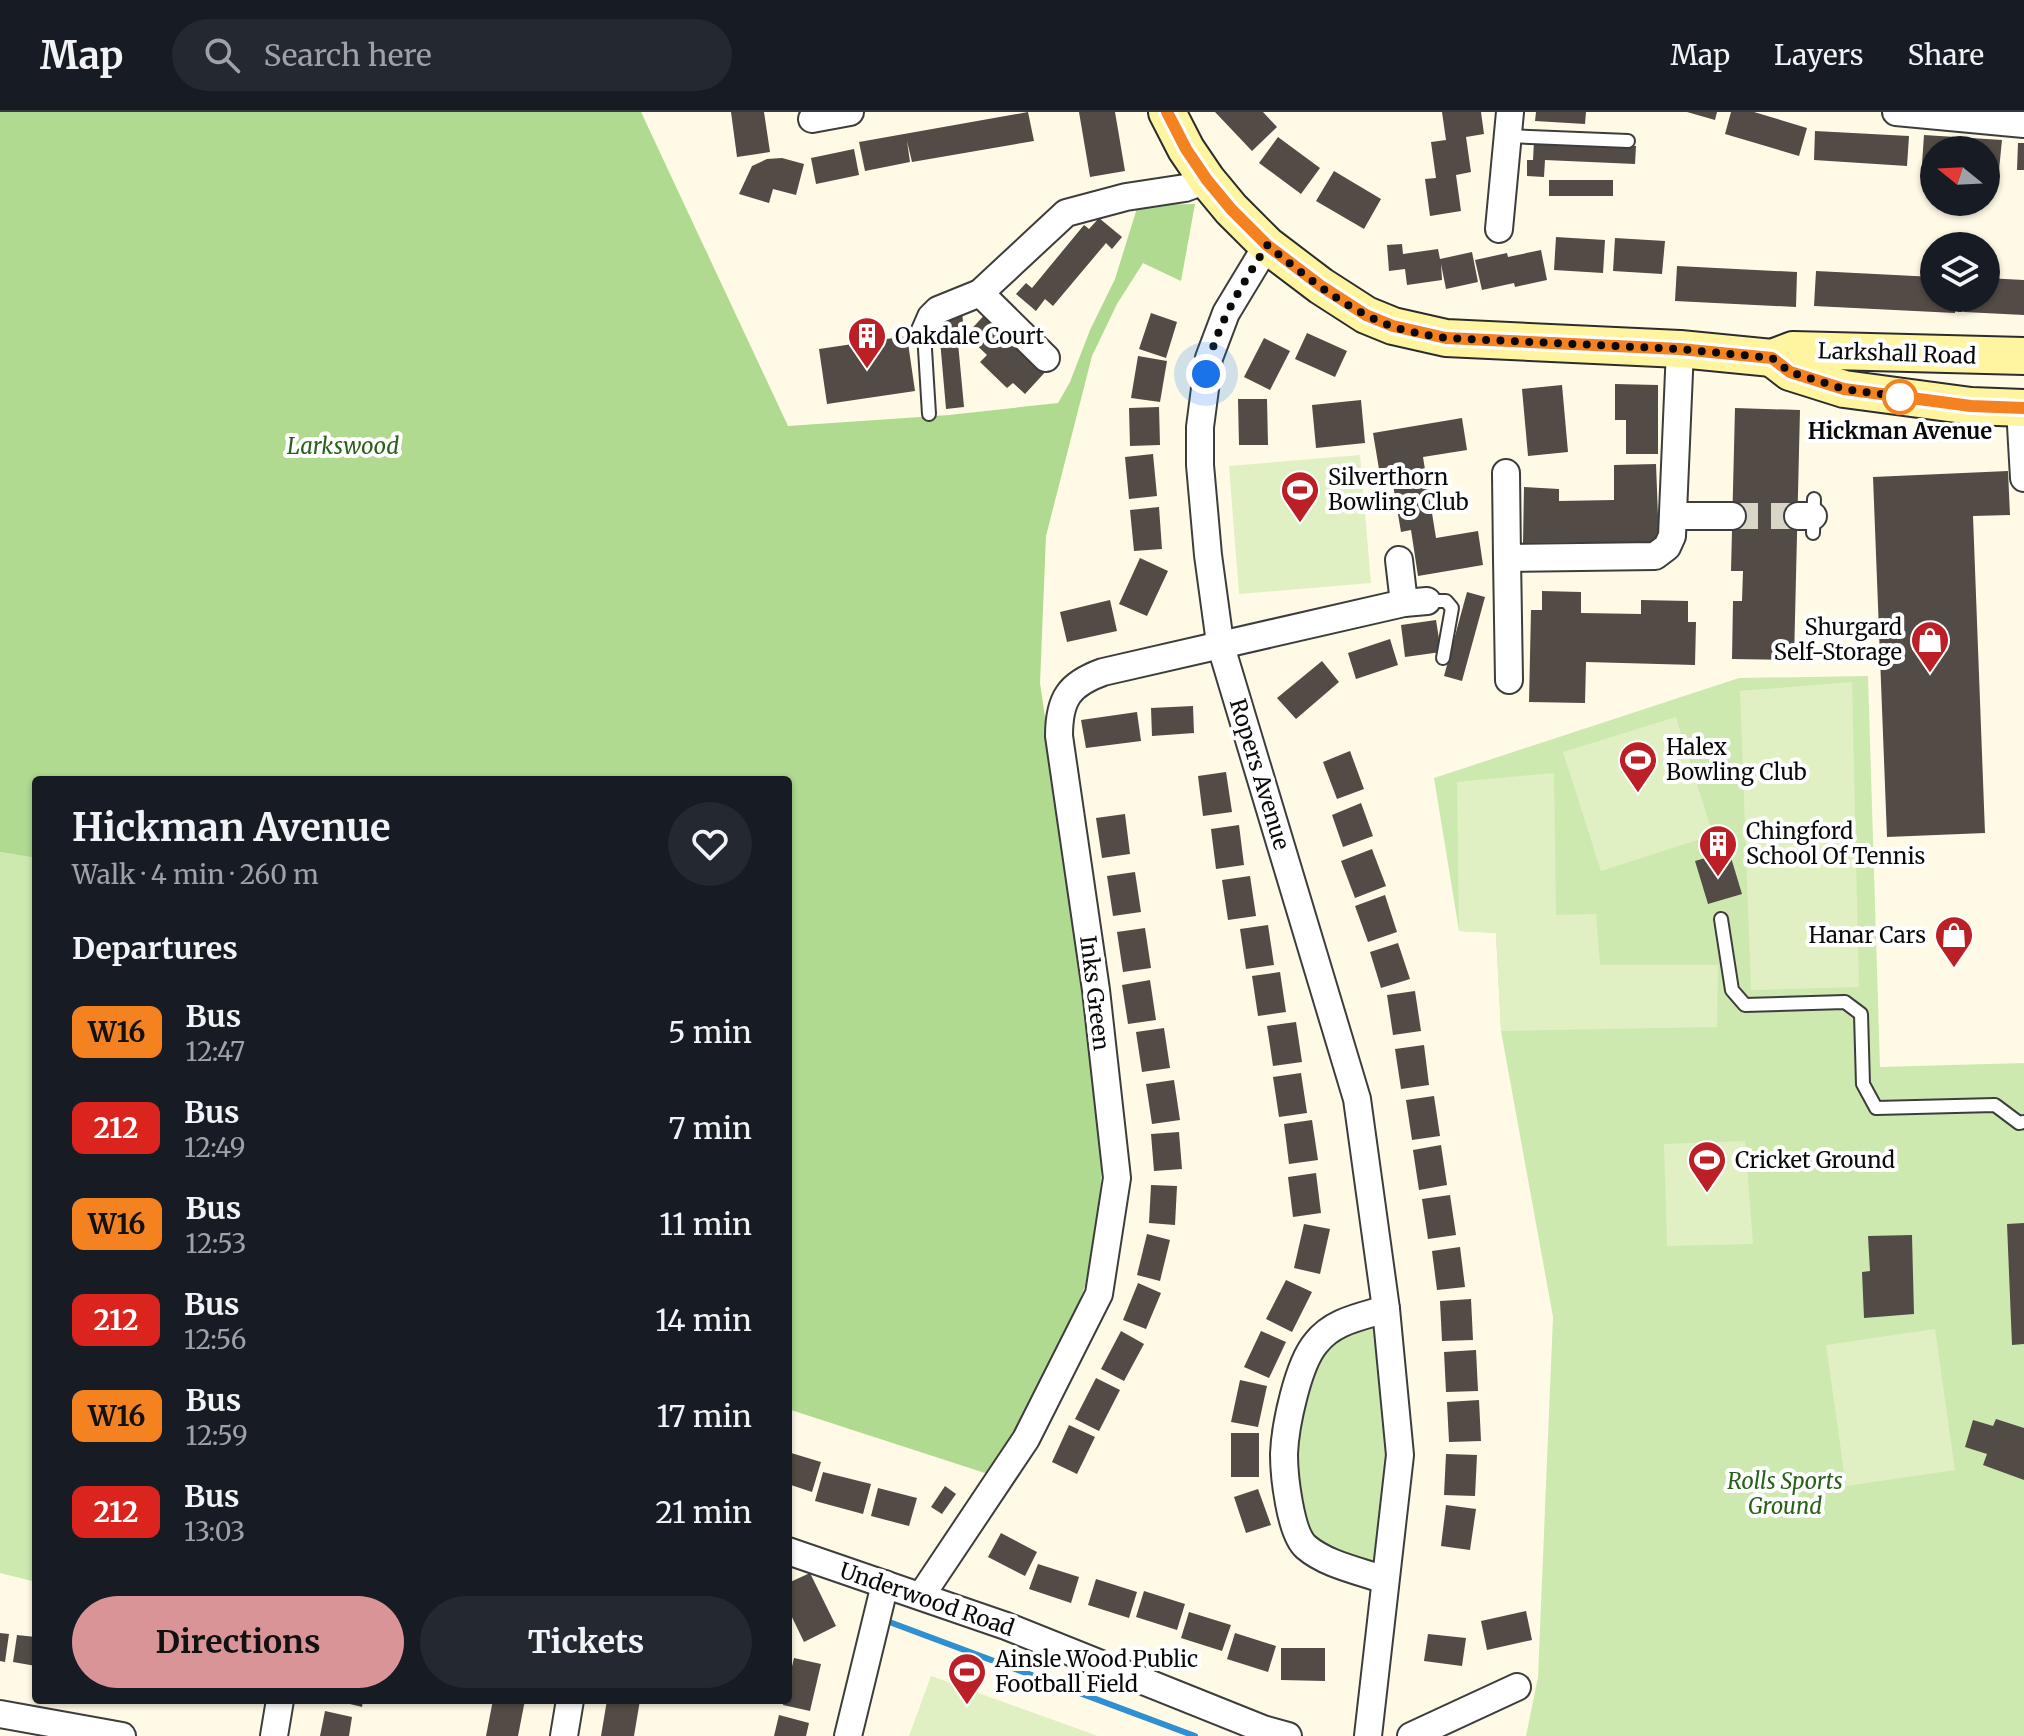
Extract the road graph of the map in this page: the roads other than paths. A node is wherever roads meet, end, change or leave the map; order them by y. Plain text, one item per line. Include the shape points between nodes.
1 (850, 112) edge
2 (1167, 112) edge
3 (1896, 112) edge
4 (812, 119) dead end
5 (1509, 124) edge
6 (2024, 124) edge
7 (1628, 141) dead end
8 (1207, 180) junction
9 (1499, 229) dead end
10 (1267, 245) junction
11 (980, 293) junction
12 (924, 333) joint
13 (1680, 349) junction
14 (1983, 355) junction
15 (2024, 356) edge
16 (1046, 358) dead end
17 (1772, 358) junction
18 (2022, 408) edge
19 (929, 414) dead end
20 (1506, 473) dead end
21 (2024, 478) edge
22 (1674, 516) junction
23 (1732, 516) tunnel mouth
24 (1507, 558) junction
25 (1399, 560) dead end
26 (1416, 602) junction
27 (1220, 643) junction
28 (1443, 658) dead end
29 (1509, 680) dead end
30 (1721, 919) dead end
31 (2024, 1122) edge
32 (1386, 1309) junction
33 (792, 1552) edge
34 (1385, 1580) junction
35 (885, 1584) junction
36 (921, 1596) junction
37 (1517, 1687) dead end
38 (279, 1704) edge
39 (569, 1704) edge
40 (0, 1714) edge
41 (122, 1736) edge
42 (274, 1736) edge
43 (564, 1736) edge
44 (848, 1736) edge
45 (1288, 1736) edge
46 (1368, 1736) edge
47 (1411, 1736) edge

1 - 4 street
2 - 8 main road, Larkshall Road
3 - 6 street
5 - 7 lane
5 - 9 street
8 - 10 main road, Larkshall Road
8 - 11 street via 1066,213
10 - 13 main road, Larkshall Road via 1366,315 1415,332 1446,338
10 - 27 street, Ropers Avenue via 1226,313 1203,390 1200,465
11 - 12 street via 938,310
11 - 16 street
12 - 19 lane
13 - 17 main road, Larkshall Road
13 - 22 street
14 - 15 main road, Larkshall Road
14 - 17 main road, Larkshall Road via 1793,350
14 - 18 main road via 2015,381
17 - 18 main road, Larkshall Road via 1790,372 1844,389
18 - 21 street
20 - 24 street
22 - 23 street
22 - 24 street via 1667,547 1655,556
24 - 29 street
25 - 26 street
26 - 27 street, Inks Green
26 - 28 lane via 1446,601 1452,608
27 - 32 street, Ropers Avenue via 1357,1099
27 - 36 street, Inks Green via 1082,679 1068,693 1059,714 1117,1178 1099,1294 1026,1439
30 - 31 lane via 1732,990 1745,1005 1845,1002 1861,1014 1863,1084 1876,1108 1995,1105
32 - 34 street, Ropers Avenue via 1400,1455
32 - 34 street via 1339,1323 1315,1344 1294,1392 1284,1454 1293,1525 1304,1546
33 - 35 street, Underwood Road
34 - 46 street, Ropers Avenue
35 - 36 street, Underwood Road
35 - 44 street
36 - 45 street, Underwood Road
37 - 47 street
38 - 42 street
39 - 43 street
40 - 41 street

